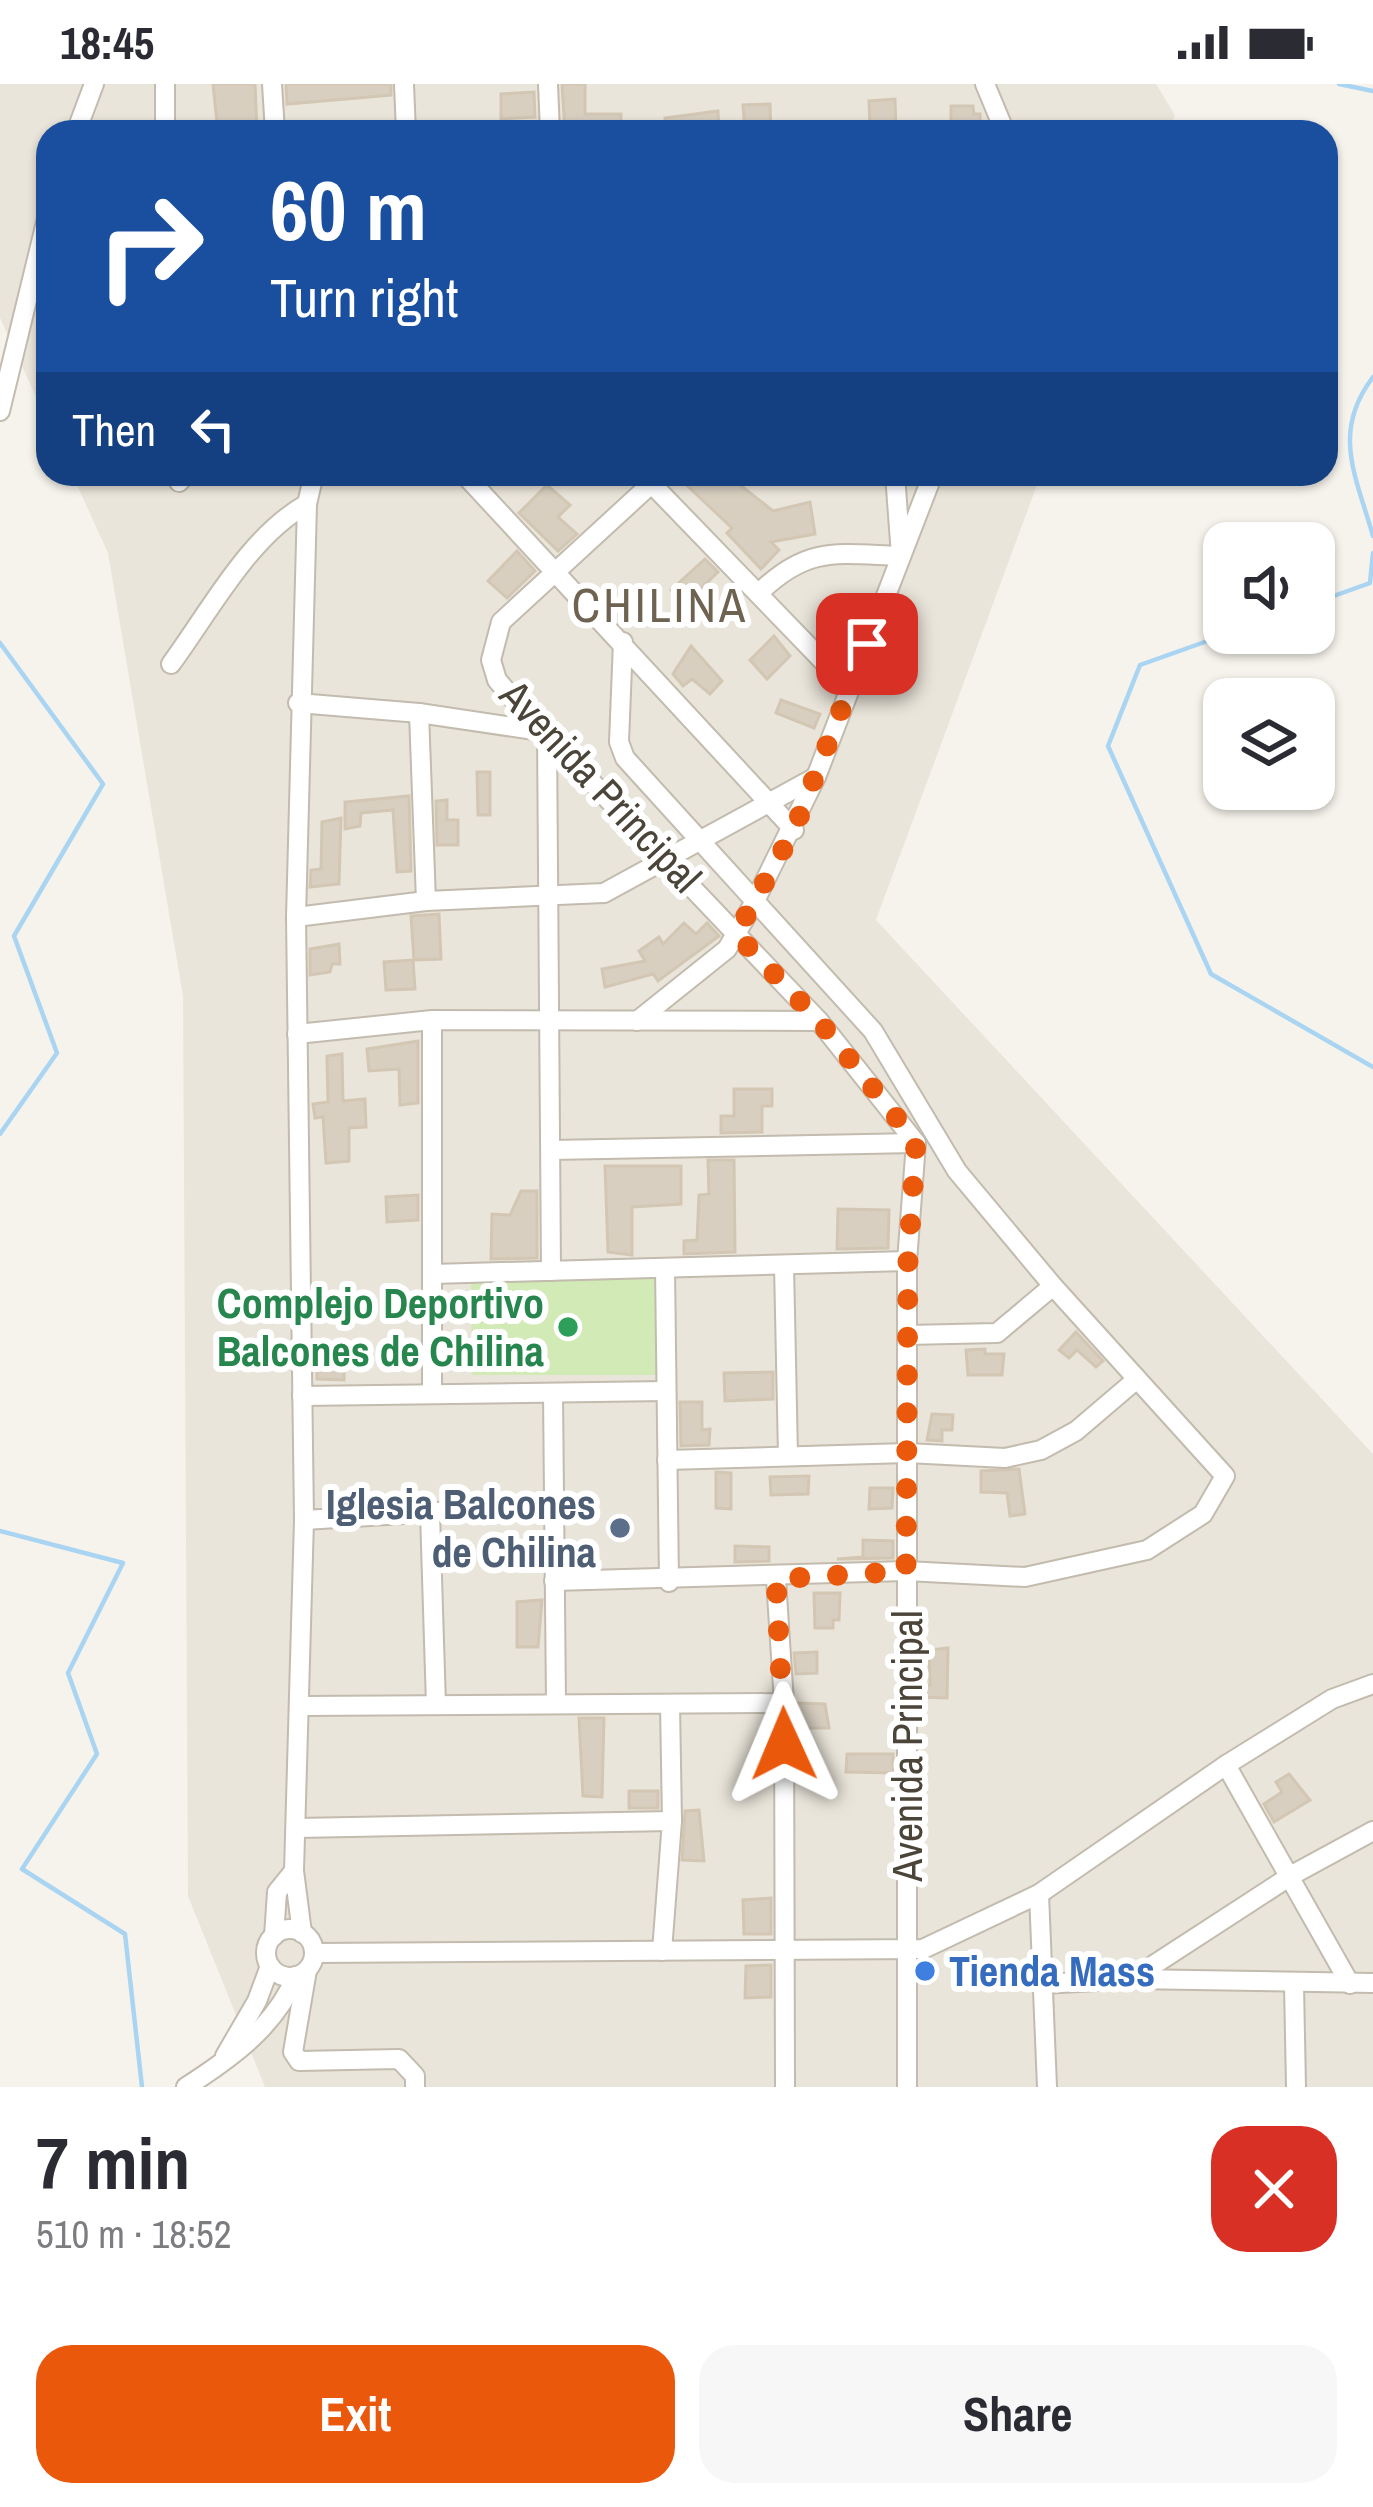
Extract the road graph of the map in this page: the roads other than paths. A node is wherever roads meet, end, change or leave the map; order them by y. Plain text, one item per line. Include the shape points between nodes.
1 (94, 84) edge
2 (165, 84) edge
3 (272, 84) edge
4 (404, 84) edge
5 (548, 84) edge
6 (985, 84) edge
7 (80, 120) edge
8 (165, 120) edge
9 (274, 120) edge
10 (406, 120) edge
11 (550, 120) edge
12 (1000, 120) edge
13 (36, 263) edge
14 (0, 411) edge
15 (311, 486) edge
16 (476, 486) edge
17 (643, 486) edge
18 (661, 486) edge
19 (896, 486) edge
20 (928, 486) edge
21 (307, 504) junction
22 (901, 556) junction
23 (556, 568) junction
24 (761, 591) junction
25 (623, 642) junction
26 (171, 664) dead end
27 (850, 689) junction
28 (298, 704) junction
29 (419, 713) junction
30 (547, 732) junction
31 (816, 777) junction
32 (766, 804) junction
33 (794, 830) junction
34 (698, 842) junction
35 (669, 858) junction
36 (548, 899) junction
37 (426, 901) junction
38 (754, 903) junction
39 (296, 917) junction
40 (736, 934) junction
41 (432, 1020) junction
42 (550, 1020) junction
43 (638, 1021) junction
44 (819, 1021) junction
45 (297, 1034) junction
46 (916, 1142) junction
47 (550, 1150) junction
48 (908, 1261) junction
49 (784, 1264) junction
50 (665, 1268) junction
51 (551, 1271) junction
52 (432, 1274) junction
53 (1053, 1286) junction
54 (907, 1335) junction
55 (1137, 1379) junction
56 (666, 1391) junction
57 (553, 1393) junction
58 (432, 1394) junction
59 (302, 1396) junction
60 (907, 1453) junction
61 (788, 1456) junction
62 (667, 1460) junction
63 (554, 1505) junction
64 (430, 1513) junction
65 (304, 1520) junction
66 (906, 1571) junction
67 (776, 1579) junction
68 (554, 1582) junction
69 (669, 1582) junction
70 (1373, 1684) edge
71 (784, 1703) junction
72 (556, 1704) junction
73 (670, 1704) junction
74 (436, 1705) junction
75 (302, 1706) junction
76 (1226, 1766) junction
77 (672, 1821) junction
78 (297, 1828) junction
79 (1373, 1831) edge
80 (295, 1871) junction
81 (1292, 1875) junction
82 (1039, 1894) junction
83 (302, 1933) junction
84 (274, 1936) junction
85 (908, 1949) junction
86 (662, 1951) junction
87 (785, 1951) junction
88 (269, 1966) junction
89 (306, 1966) junction
90 (1132, 1979) junction
91 (1373, 1983) edge
92 (1043, 1984) junction
93 (1294, 1984) junction
94 (1351, 1984) junction
95 (301, 2021) junction
96 (254, 2037) junction
97 (222, 2061) junction
98 (185, 2087) edge
99 (415, 2087) edge
100 (785, 2087) edge
101 (907, 2087) edge
102 (1046, 2087) edge
103 (1296, 2087) edge

1 - 7 street
2 - 8 street
3 - 9 street
4 - 10 street
5 - 11 street
6 - 12 street
13 - 14 street
15 - 21 street
16 - 23 street
17 - 23 street, Avenida Principal
18 - 24 street
19 - 22 street
20 - 22 street
21 - 26 street via 256,549
21 - 28 street
22 - 24 street via 820,554 787,566
22 - 27 street
23 - 25 street
23 - 30 street, Avenida Principal via 501,622 491,660 497,680
24 - 27 street
25 - 32 street
25 - 34 street via 619,742
27 - 31 street
28 - 29 street
28 - 39 street
29 - 30 street
29 - 37 street
30 - 35 street, Avenida Principal
30 - 36 street
31 - 32 street
31 - 33 street
32 - 33 street
32 - 34 street
33 - 38 street
34 - 35 street
34 - 38 street
35 - 36 street via 604,893
35 - 40 street, Avenida Principal
36 - 37 street
36 - 42 street
37 - 39 street
38 - 40 street
38 - 53 street via 873,1031 957,1171
39 - 45 street
40 - 43 street
40 - 44 street, Avenida Principal
41 - 42 street
41 - 45 street
41 - 52 street
42 - 43 street
42 - 47 street
43 - 44 street
44 - 46 street, Avenida Principal
45 - 59 street
46 - 47 street
46 - 48 street, Avenida Principal
47 - 51 street
48 - 49 street
48 - 54 street, Avenida Principal
49 - 50 street
49 - 61 street
50 - 51 street
50 - 56 street
51 - 52 street
52 - 58 street
53 - 54 street via 997,1334
53 - 55 street
54 - 60 street, Avenida Principal
55 - 60 street via 1041,1450 1005,1458
55 - 66 street via 1225,1476 1204,1514 1147,1550 1025,1577
56 - 57 street
56 - 62 street
57 - 58 street
57 - 63 street
58 - 59 street
59 - 65 street
60 - 61 street
60 - 66 street, Avenida Principal
61 - 62 street
62 - 69 street
63 - 64 street
63 - 68 street
64 - 65 street
64 - 74 street
65 - 75 street
66 - 67 street
66 - 85 street, Avenida Principal
67 - 69 street
67 - 71 street
68 - 69 street
68 - 72 street
70 - 76 street via 1332,1700
71 - 73 street
71 - 87 street
72 - 73 street
72 - 74 street
73 - 77 street
74 - 75 street
75 - 78 street
76 - 81 street
76 - 82 street
77 - 78 street
77 - 86 street
78 - 80 street
79 - 81 street
80 - 83 street
80 - 84 street via 277,1892
81 - 90 street
81 - 94 street
82 - 85 street
82 - 92 street
83 - 84 street
83 - 89 street
84 - 88 street
85 - 87 street
85 - 101 street, Avenida Principal
86 - 87 street
86 - 89 street
87 - 100 street
88 - 89 street via 286,1977
88 - 97 street
89 - 95 street
89 - 96 street
90 - 92 street
90 - 93 street
91 - 94 street
92 - 102 street
93 - 94 street
93 - 103 street
95 - 96 street
95 - 99 street via 292,2052 299,2061 399,2059
96 - 97 street
97 - 98 street

